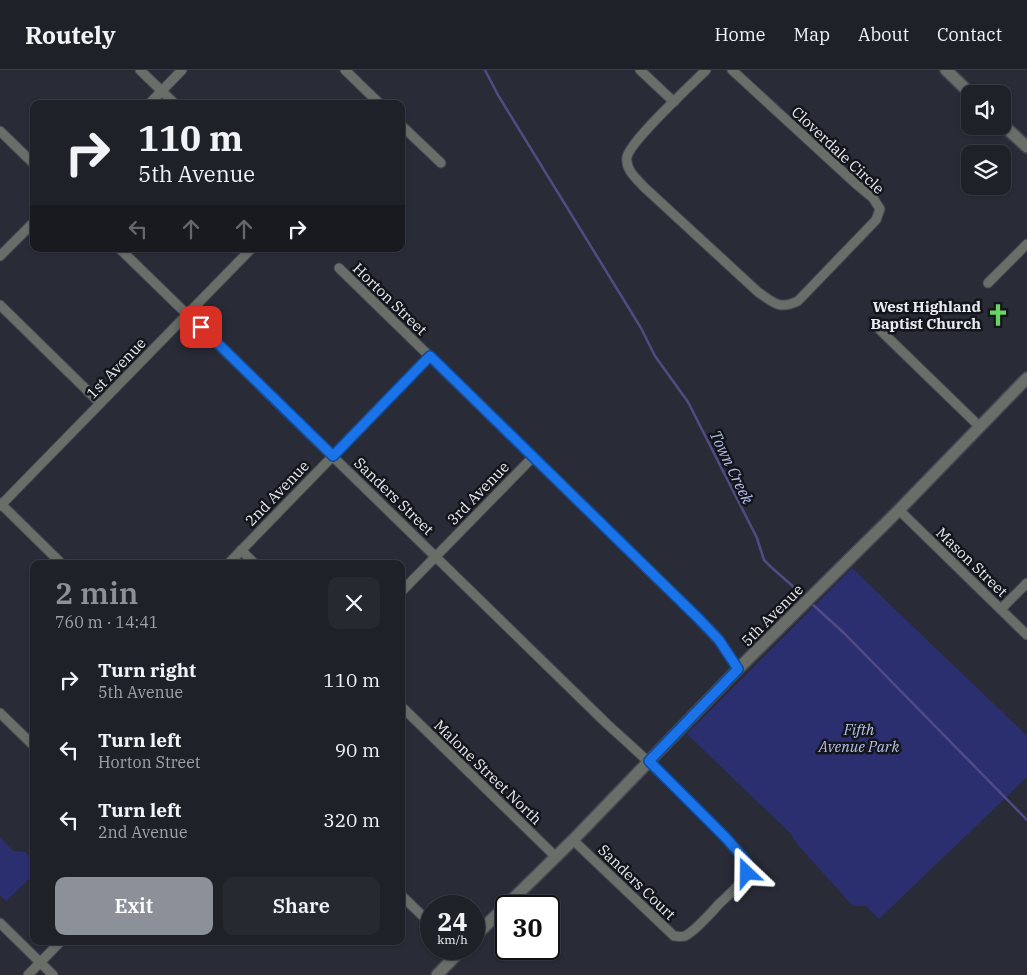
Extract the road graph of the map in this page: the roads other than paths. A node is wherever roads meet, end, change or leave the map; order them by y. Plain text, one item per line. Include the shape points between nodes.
1 (140, 70) edge
2 (182, 70) edge
3 (345, 70) edge
4 (640, 70) edge
5 (706, 70) edge
6 (732, 70) edge
7 (946, 70) edge
8 (962, 85) edge
9 (162, 91) junction
10 (153, 100) edge
11 (170, 100) edge
12 (376, 100) edge
13 (674, 102) junction
14 (405, 129) edge
15 (0, 131) edge
16 (1011, 133) edge
17 (1027, 148) edge
18 (30, 160) edge
19 (441, 163) dead end
20 (30, 226) edge
21 (1027, 244) edge
22 (123, 252) edge
23 (248, 252) edge
24 (0, 256) edge
25 (339, 268) dead end
26 (988, 283) dead end
27 (0, 305) edge
28 (187, 314) junction
29 (879, 329) dead end
30 (430, 356) junction
31 (1027, 378) edge
32 (100, 403) junction
33 (979, 426) junction
34 (333, 456) junction
35 (533, 457) junction
36 (0, 505) edge
37 (898, 510) junction
38 (241, 550) junction
39 (436, 557) junction
40 (58, 560) edge
41 (232, 560) edge
42 (251, 560) edge
43 (1027, 582) edge
44 (405, 588) edge
45 (1001, 609) junction
46 (1027, 635) edge
47 (738, 669) junction
48 (405, 710) edge
49 (0, 713) edge
50 (30, 742) edge
51 (649, 761) junction
52 (574, 840) junction
53 (556, 857) junction
54 (405, 899) edge
55 (420, 913) edge
56 (0, 923) edge
57 (485, 926) edge
58 (57, 945) edge
59 (450, 960) edge
60 (40, 962) junction
61 (28, 975) edge
62 (53, 975) edge
63 (437, 975) edge

1 - 9 street
2 - 9 street
3 - 12 street
4 - 13 street
5 - 13 street
6 - 13 street, Cloverdale Circle via 873,198 880,209 876,220 798,301 787,306 776,305 758,292 628,169 627,157 638,139
7 - 8 street
9 - 10 street
9 - 11 street
14 - 19 street
15 - 18 street
16 - 17 street
20 - 24 street
21 - 26 street
22 - 28 street, Sanders Street
23 - 28 street, 1st Avenue
25 - 30 street, Horton Street
27 - 32 street
28 - 32 street, 1st Avenue
28 - 34 street, Sanders Street
29 - 33 street
30 - 34 street, 2nd Avenue
30 - 35 street, Horton Street
31 - 33 street, 5th Avenue
32 - 36 street, 1st Avenue
33 - 37 street, 5th Avenue
34 - 38 street, 2nd Avenue
34 - 39 street, Sanders Street
35 - 39 street, 3rd Avenue
35 - 47 street, Horton Street via 698,618 719,640
36 - 40 street
37 - 45 street, Mason Street
37 - 47 street, 5th Avenue
38 - 41 street, 2nd Avenue
38 - 42 street
39 - 44 street, 3rd Avenue
39 - 51 street, Sanders Street
43 - 45 street
45 - 46 street, Mason Street
47 - 51 street, 5th Avenue
48 - 53 street, Malone Street North
49 - 50 street
51 - 52 street, 5th Avenue
51 - 52 street, Sanders Court via 747,862 747,873 732,891 685,936 674,936
52 - 53 street, 5th Avenue
53 - 57 street, 5th Avenue
54 - 55 street
56 - 60 street
58 - 60 street
59 - 63 street
60 - 61 street
60 - 62 street

